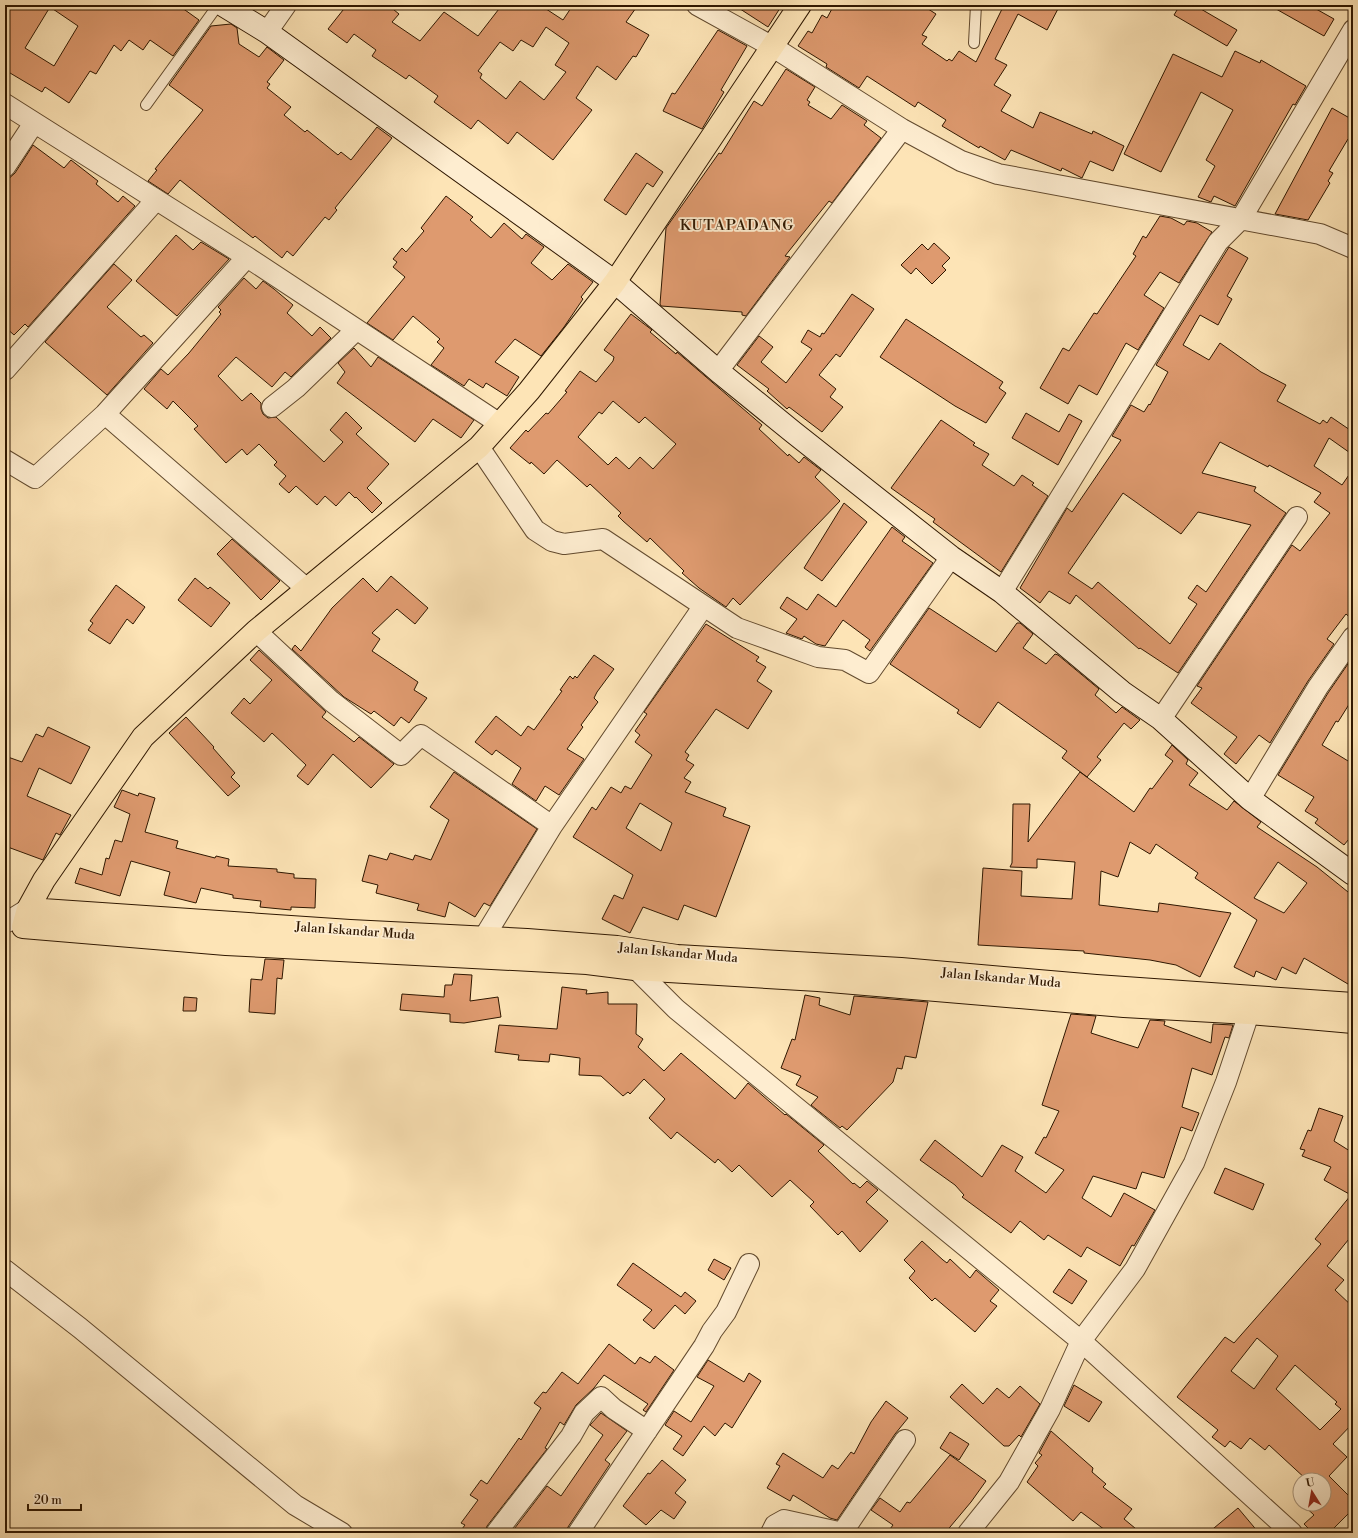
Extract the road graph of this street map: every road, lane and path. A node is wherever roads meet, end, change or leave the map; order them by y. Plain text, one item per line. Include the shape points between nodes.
1 (218, 5) edge
2 (223, 5) edge
3 (286, 5) edge
4 (697, 5) edge
5 (800, 5) edge
6 (976, 5) edge
7 (1353, 30) edge
8 (267, 32) junction
9 (974, 44) dead end
10 (773, 47) junction
11 (5, 104) edge
12 (146, 105) dead end
13 (34, 123) junction
14 (902, 130) junction
15 (5, 167) edge
16 (155, 201) junction
17 (1241, 219) junction
18 (1353, 248) edge
19 (247, 257) junction
20 (615, 282) junction
21 (356, 330) junction
22 (5, 370) edge
23 (718, 371) junction
24 (272, 407) dead end
25 (105, 414) junction
26 (500, 424) junction
27 (479, 447) junction
28 (5, 460) edge
29 (1297, 518) dead end
30 (951, 557) junction
31 (307, 589) junction
32 (1002, 592) junction
33 (703, 607) junction
34 (256, 631) junction
35 (1353, 637) edge
36 (1160, 719) junction
37 (1250, 799) junction
38 (552, 826) junction
39 (1353, 874) edge
40 (16, 920) edge
41 (483, 939) junction
42 (349, 941) junction
43 (617, 947) junction
44 (635, 969) junction
45 (1353, 1004) edge
46 (1249, 1013) junction
47 (1353, 1022) edge
48 (749, 1264) dead end
49 (5, 1270) edge
50 (1081, 1340) junction
51 (647, 1431) junction
52 (905, 1440) dead end
53 (342, 1533) edge
54 (496, 1533) edge
55 (578, 1533) edge
56 (771, 1533) edge
57 (842, 1533) edge
58 (968, 1533) edge
59 (1292, 1533) edge

1 - 12 lane
2 - 8 street
3 - 8 street
4 - 10 street
5 - 10 highway
6 - 9 lane
7 - 17 street
8 - 20 street
10 - 14 street
10 - 20 highway
11 - 13 street
13 - 15 street
13 - 16 street
14 - 17 street via 961,161 998,174
14 - 23 street
16 - 19 street
16 - 22 street
17 - 18 street via 1320,234
17 - 32 street via 1218,242
19 - 21 street
19 - 25 street
20 - 23 street
20 - 26 highway
21 - 24 street via 296,388
21 - 26 street
23 - 30 street
25 - 28 street via 34,478
25 - 31 street
26 - 27 highway
27 - 31 highway
27 - 33 street via 535,530 552,541 564,544 603,539
29 - 36 street
30 - 32 street
30 - 33 street via 869,673 845,660 818,657 737,628
31 - 34 highway
32 - 36 street via 1122,692
33 - 38 street
34 - 38 street via 331,701 401,755 421,735
34 - 40 highway via 142,737
35 - 37 street via 1318,687
36 - 37 street
37 - 39 street
38 - 41 street
40 - 42 highway, Jalan Iskandar Muda
41 - 42 highway, Jalan Iskandar Muda
41 - 43 highway, Jalan Iskandar Muda
42 - 44 highway, Jalan Iskandar Muda
43 - 44 street
43 - 45 highway, Jalan Iskandar Muda via 677,956 901,969
44 - 46 highway, Jalan Iskandar Muda via 818,980 1124,1006
44 - 50 street via 676,1009
46 - 47 highway, Jalan Iskandar Muda
46 - 50 street via 1226,1082 1194,1163 1135,1269
48 - 51 street via 726,1312
49 - 53 street via 80,1328 295,1505
50 - 58 street via 1050,1409 1009,1482
50 - 59 street
51 - 54 street via 601,1397 584,1413 571,1436
51 - 55 street
52 - 57 street
56 - 57 street via 778,1523 784,1520

